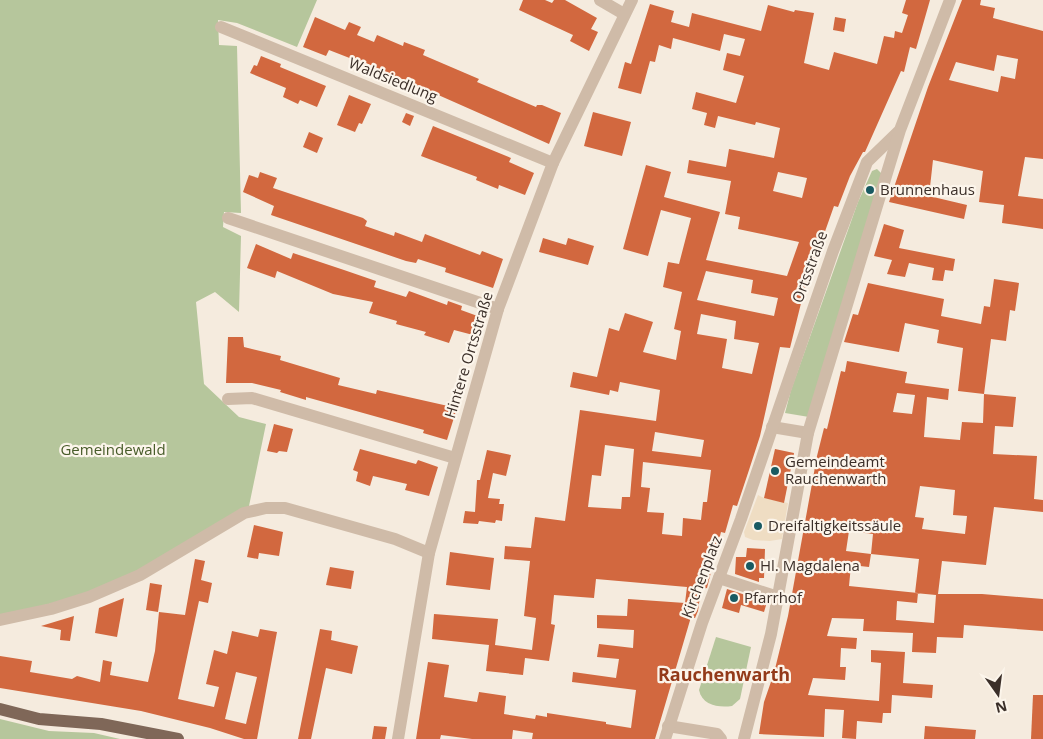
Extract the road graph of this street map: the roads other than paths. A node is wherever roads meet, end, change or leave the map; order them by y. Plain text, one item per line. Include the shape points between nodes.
1 (600, 0) edge
2 (632, 0) edge
3 (949, 0) edge
4 (624, 14) junction
5 (221, 27) dead end
6 (900, 130) junction
7 (553, 163) junction
8 (228, 218) dead end
9 (498, 309) junction
10 (228, 398) dead end
11 (772, 427) junction
12 (808, 433) junction
13 (455, 458) junction
14 (429, 553) junction
15 (719, 578) junction
16 (778, 597) junction
17 (0, 620) edge
18 (0, 709) edge
19 (666, 733) edge
20 (178, 739) edge
21 (398, 739) edge
22 (720, 739) edge
23 (744, 739) edge

1 - 4 street
2 - 4 street, Hintere Ortsstraße
3 - 6 street, Ortsstraße
4 - 7 street, Hintere Ortsstraße
5 - 7 street, Waldsiedlung
6 - 11 street, Ortsstraße via 867,162
6 - 12 street, Ortsstraße
7 - 9 street, Hintere Ortsstraße
8 - 9 street
9 - 13 street, Hintere Ortsstraße
10 - 13 street via 252,398
11 - 12 street
11 - 15 street, Kirchenplatz
12 - 16 street
13 - 14 street, Hintere Ortsstraße
14 - 17 street via 395,539 285,508 266,508 244,513 140,575 89,597
14 - 21 street, Hintere Ortsstraße
15 - 16 street
15 - 19 street, Kirchenplatz
16 - 23 street
18 - 20 main road via 39,719 101,724
19 - 22 street via 717,734

